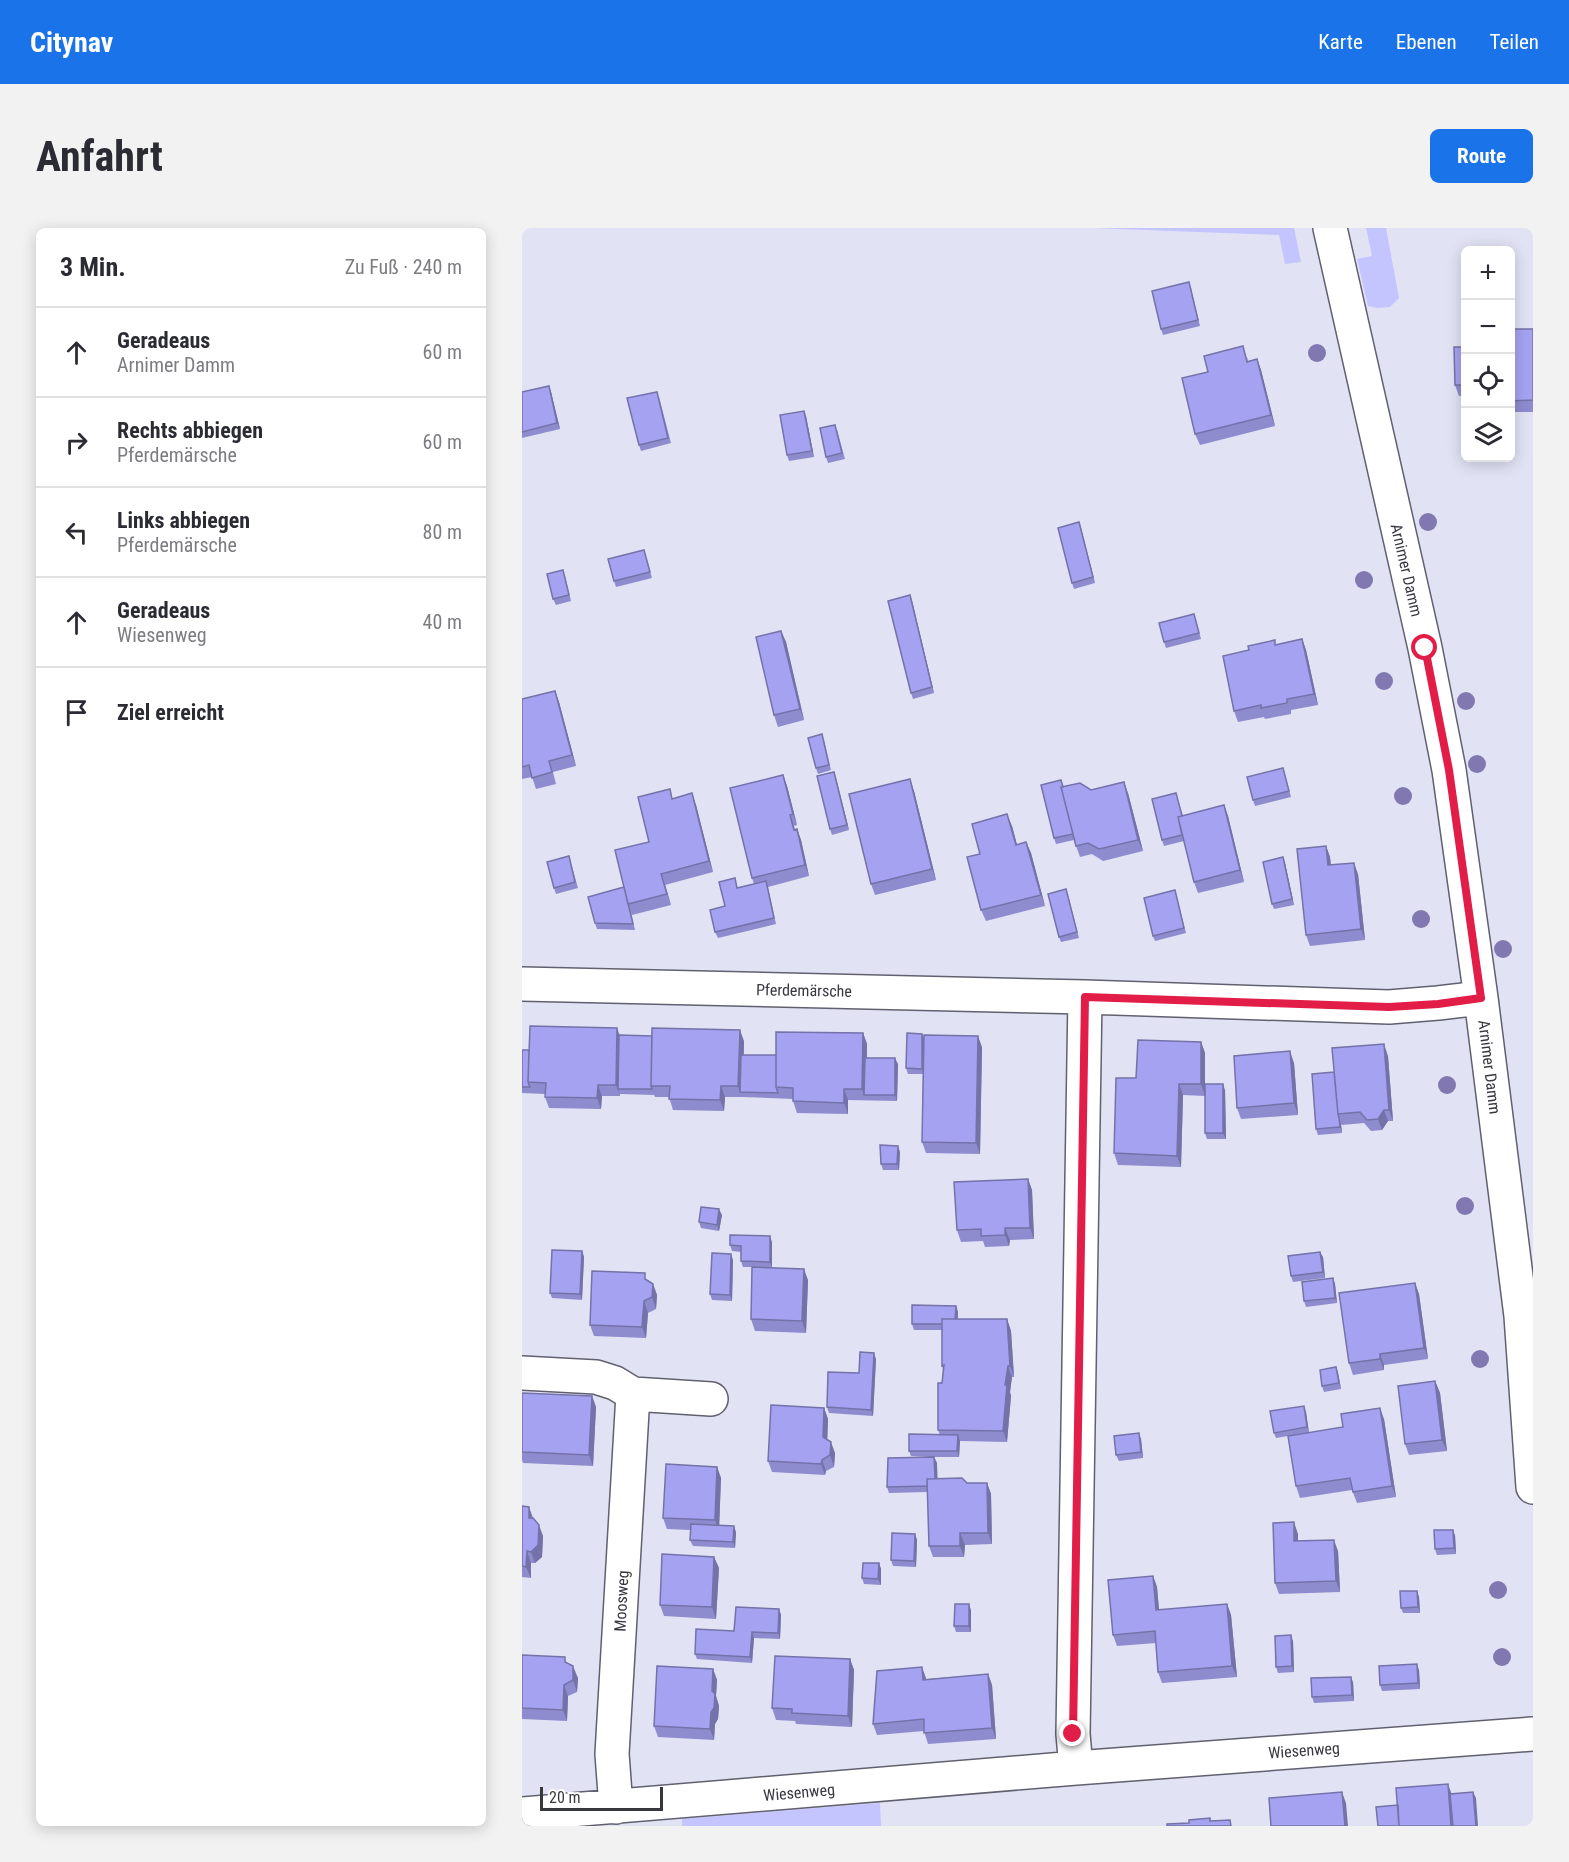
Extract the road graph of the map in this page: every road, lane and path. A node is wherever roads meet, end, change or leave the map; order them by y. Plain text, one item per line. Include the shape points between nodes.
1 (1332, 235) edge
2 (522, 984) edge
3 (1085, 997) junction
4 (1481, 998) junction
5 (1527, 1315) edge
6 (522, 1373) edge
7 (633, 1394) junction
8 (711, 1399) dead end
9 (1533, 1487) edge
10 (1533, 1734) edge
11 (1076, 1768) junction
12 (616, 1807) junction
13 (522, 1814) edge

1 - 4 street, Arnimer Damm via 1449,770
2 - 3 street, Pferdemärsche
3 - 4 street, Pferdemärsche via 1389,1007
3 - 11 street via 1073,1734
4 - 5 street, Arnimer Damm
5 - 9 street, Arnimer Damm
6 - 7 street via 596,1377
7 - 8 street
7 - 12 street, Moosweg via 612,1754
10 - 11 street, Wiesenweg
11 - 12 street, Wiesenweg
12 - 13 street, Wiesenweg

